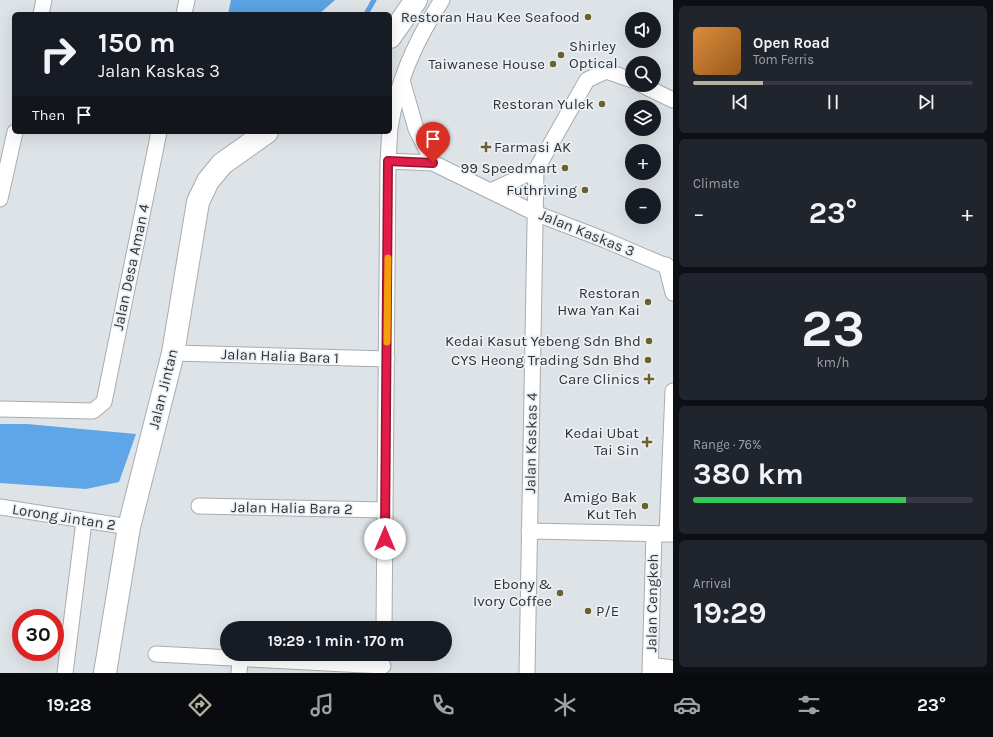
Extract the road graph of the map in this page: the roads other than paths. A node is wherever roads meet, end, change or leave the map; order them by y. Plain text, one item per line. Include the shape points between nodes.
1 (44, 0) edge
2 (187, 0) edge
3 (416, 0) edge
4 (442, 0) edge
5 (41, 12) edge
6 (184, 12) edge
7 (392, 34) edge
8 (402, 78) junction
9 (625, 78) edge
10 (656, 92) edge
11 (673, 100) edge
12 (392, 120) edge
13 (15, 134) edge
14 (159, 134) edge
15 (264, 134) edge
16 (390, 134) edge
17 (388, 161) junction
18 (433, 163) junction
19 (536, 170) junction
20 (491, 191) junction
21 (0, 199) edge
22 (535, 213) junction
23 (669, 267) edge
24 (673, 293) edge
25 (173, 353) junction
26 (387, 359) junction
27 (673, 391) edge
28 (0, 409) edge
29 (199, 506) dead end
30 (0, 507) edge
31 (385, 510) junction
32 (84, 521) junction
33 (129, 527) junction
34 (529, 531) junction
35 (665, 534) edge
36 (384, 621) edge
37 (156, 654) dead end
38 (383, 664) edge
39 (239, 666) edge
40 (673, 668) edge
41 (650, 669) edge
42 (65, 673) edge
43 (105, 673) edge
44 (527, 673) edge

1 - 5 street
2 - 6 street
3 - 7 street
4 - 8 street via 430,18
8 - 12 street
8 - 18 street via 416,129
9 - 19 street via 606,71 587,80
10 - 11 street
13 - 21 street
14 - 28 street, Jalan Desa Aman 4 via 104,402 93,411
15 - 25 street, Jalan Jintan via 222,164 208,181 198,202
16 - 17 street
17 - 18 street, Jalan Kaskas 3
17 - 26 street
18 - 20 street, Jalan Kaskas 3
19 - 20 street
19 - 22 street, Jalan Kaskas 4
20 - 22 street, Jalan Kaskas 3
22 - 23 street, Jalan Kaskas 3
22 - 34 street, Jalan Kaskas 4
23 - 24 street
25 - 26 street, Jalan Halia Bara 1
25 - 33 street, Jalan Jintan
26 - 31 street
27 - 35 street, Jalan Cengkeh
29 - 31 street, Jalan Halia Bara 2
30 - 32 street, Lorong Jintan 2
31 - 36 street
32 - 33 street, Lorong Jintan 2
32 - 42 street
33 - 43 street, Jalan Jintan
34 - 35 street
34 - 44 street, Jalan Kaskas 4
35 - 41 street, Jalan Cengkeh
37 - 39 street
38 - 39 street
40 - 41 street

